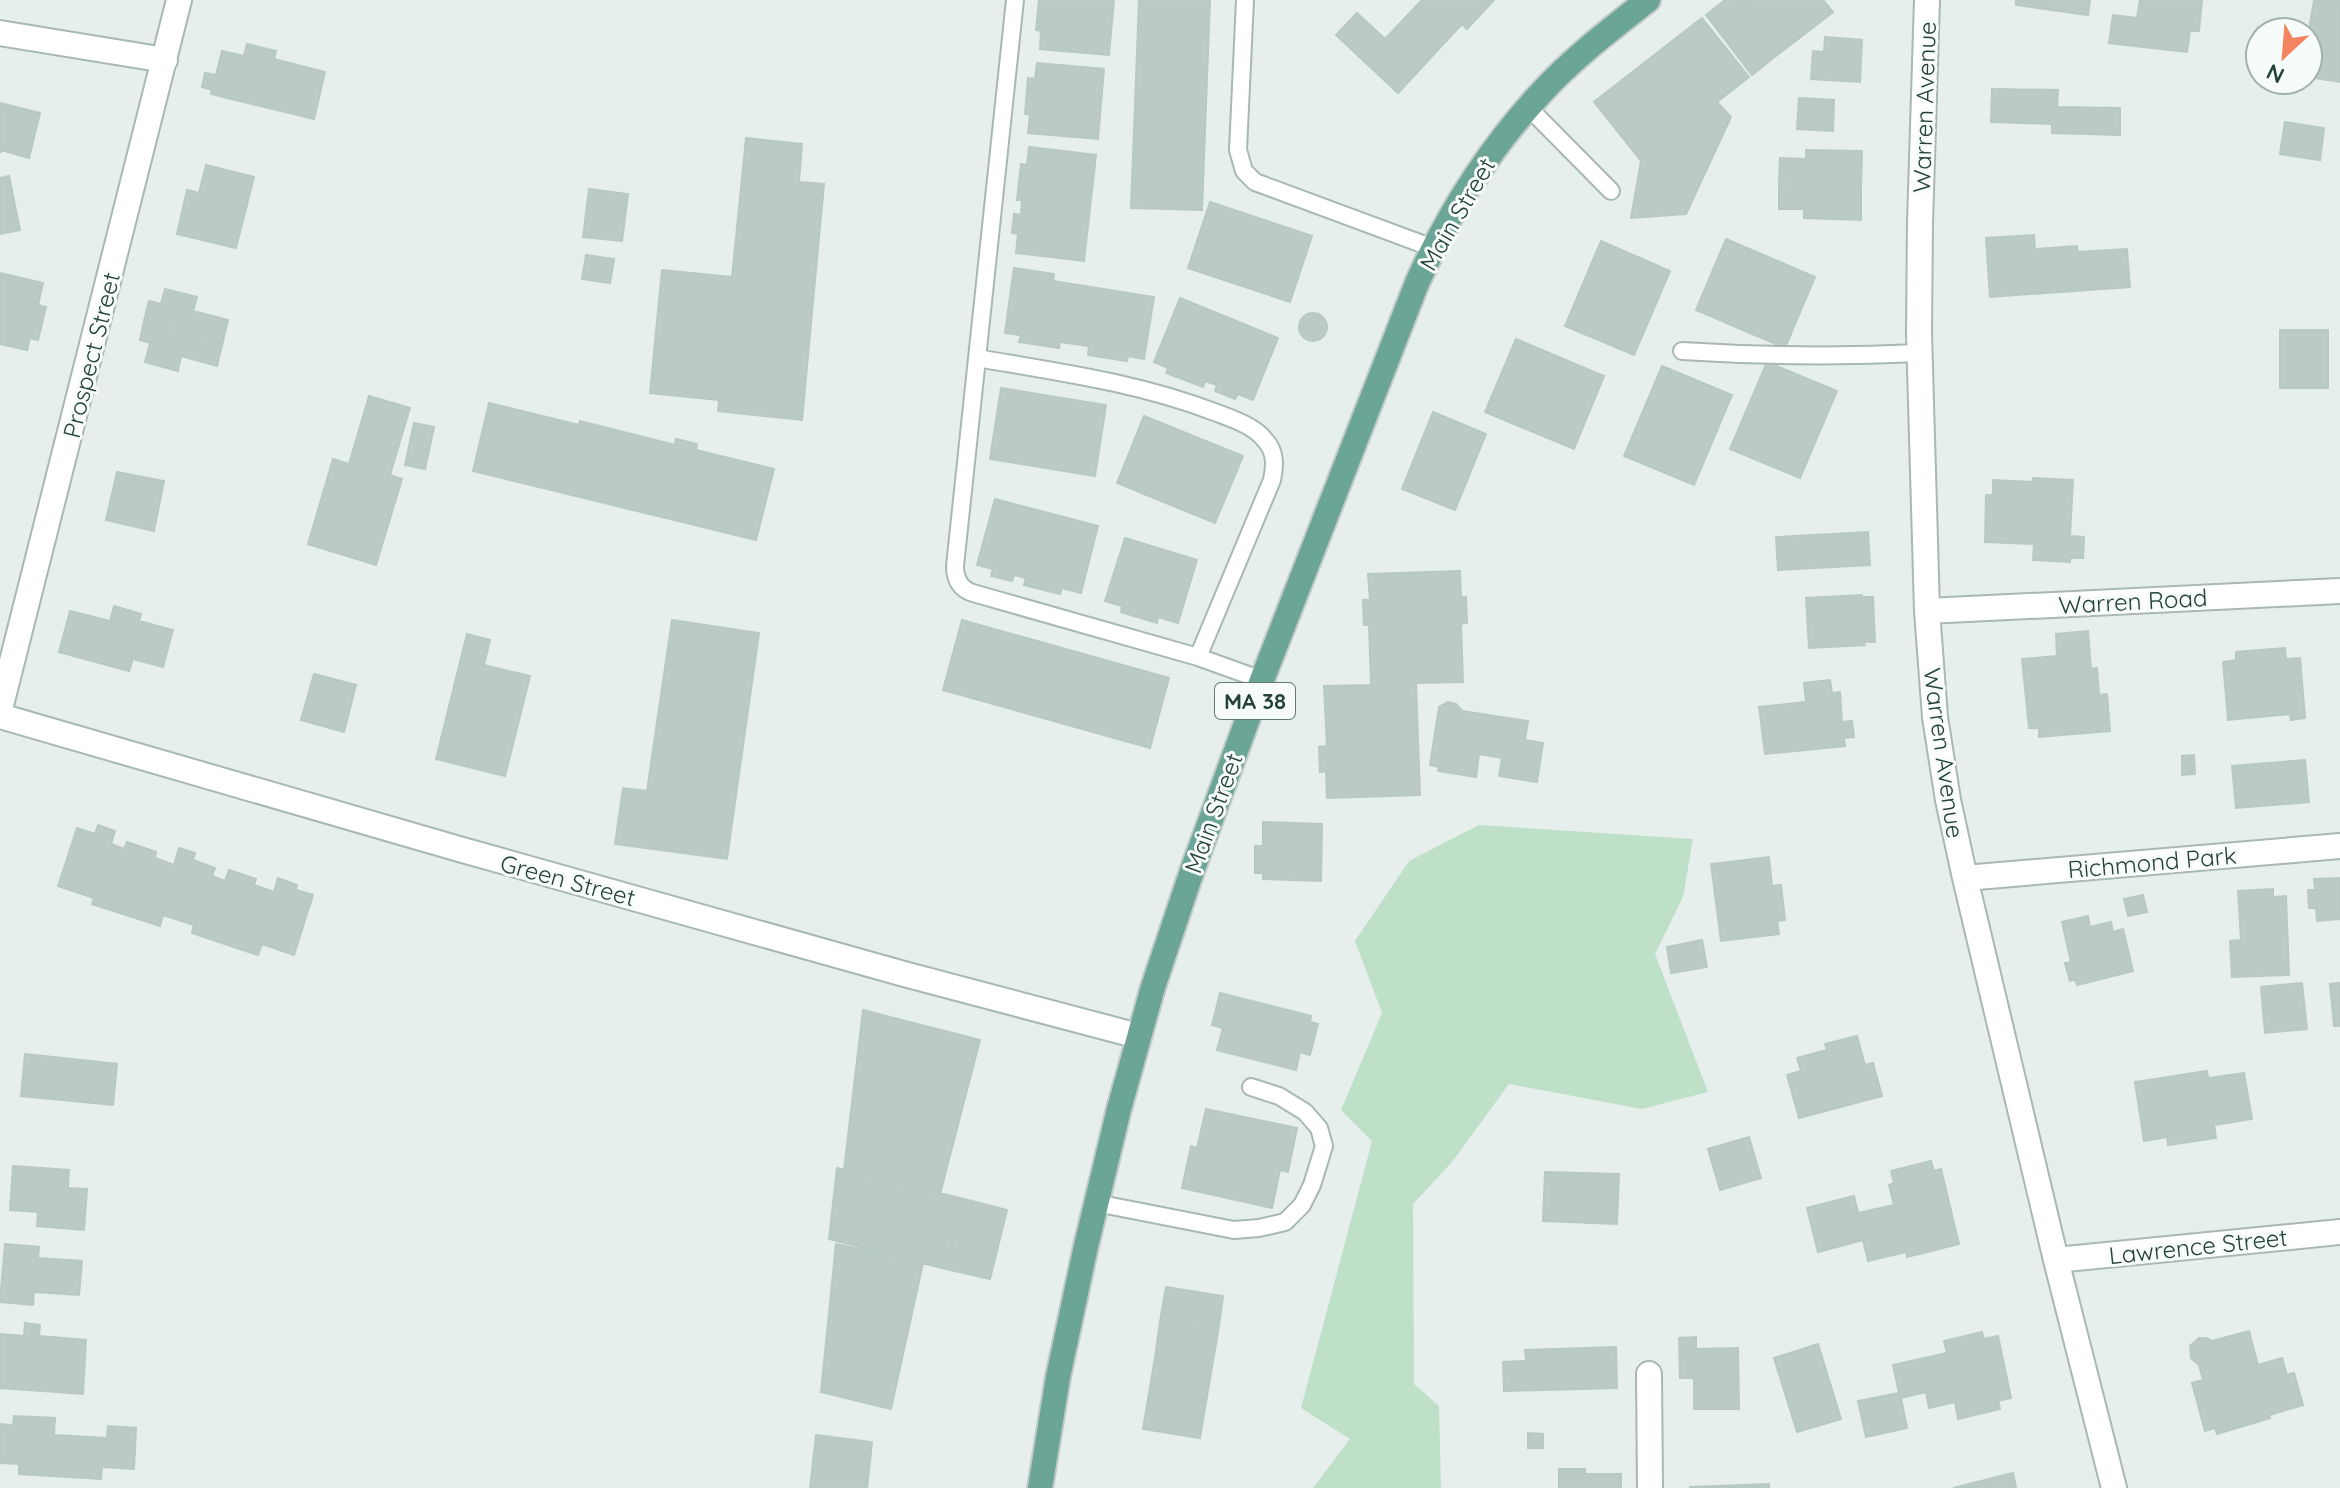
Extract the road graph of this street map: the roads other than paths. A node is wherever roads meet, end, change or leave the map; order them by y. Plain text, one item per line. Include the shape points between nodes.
1 (179, 0) edge
2 (1015, 0) edge
3 (1245, 0) edge
4 (1648, 0) edge
5 (1927, 0) edge
6 (0, 33) edge
7 (165, 60) junction
8 (1528, 107) junction
9 (1611, 191) dead end
10 (1433, 248) junction
11 (1682, 351) dead end
12 (1920, 353) junction
13 (977, 358) junction
14 (2340, 591) edge
15 (1927, 611) junction
16 (1198, 657) junction
17 (1262, 680) junction
18 (0, 709) edge
19 (0, 716) edge
20 (2340, 846) edge
21 (1965, 878) junction
22 (1138, 1036) junction
23 (1251, 1087) dead end
24 (1096, 1203) junction
25 (2340, 1232) edge
26 (2056, 1260) junction
27 (1649, 1374) dead end
28 (1040, 1488) edge
29 (1650, 1488) edge
30 (2114, 1488) edge

1 - 7 street, Prospect Street
2 - 13 lane
3 - 10 lane via 1238,150 1244,171 1255,182
4 - 8 main road, Main Street / MA 38
5 - 12 street, Warren Avenue
6 - 7 street
7 - 18 street, Prospect Street
8 - 9 lane
8 - 10 main road, Main Street / MA 38 via 1480,168
10 - 17 main road, Main Street / MA 38
11 - 12 lane
12 - 15 street, Warren Avenue
13 - 16 lane via 955,566 959,583 973,593
13 - 16 lane via 1164,395 1234,420 1263,437 1275,462 1272,480
14 - 15 street, Warren Road
15 - 21 street, Warren Avenue via 1937,732
16 - 17 lane
17 - 22 main road, Main Street / MA 38
19 - 22 street, Green Street
20 - 21 street, Richmond Park
21 - 26 street, Warren Avenue
22 - 24 main road, Main Street / MA 38
23 - 24 lane via 1305,1112 1319,1128 1324,1146 1302,1205 1285,1222 1234,1230
24 - 28 main road, Main Street / MA 38
25 - 26 street, Lawrence Street
26 - 30 street, Warren Avenue
27 - 29 street

